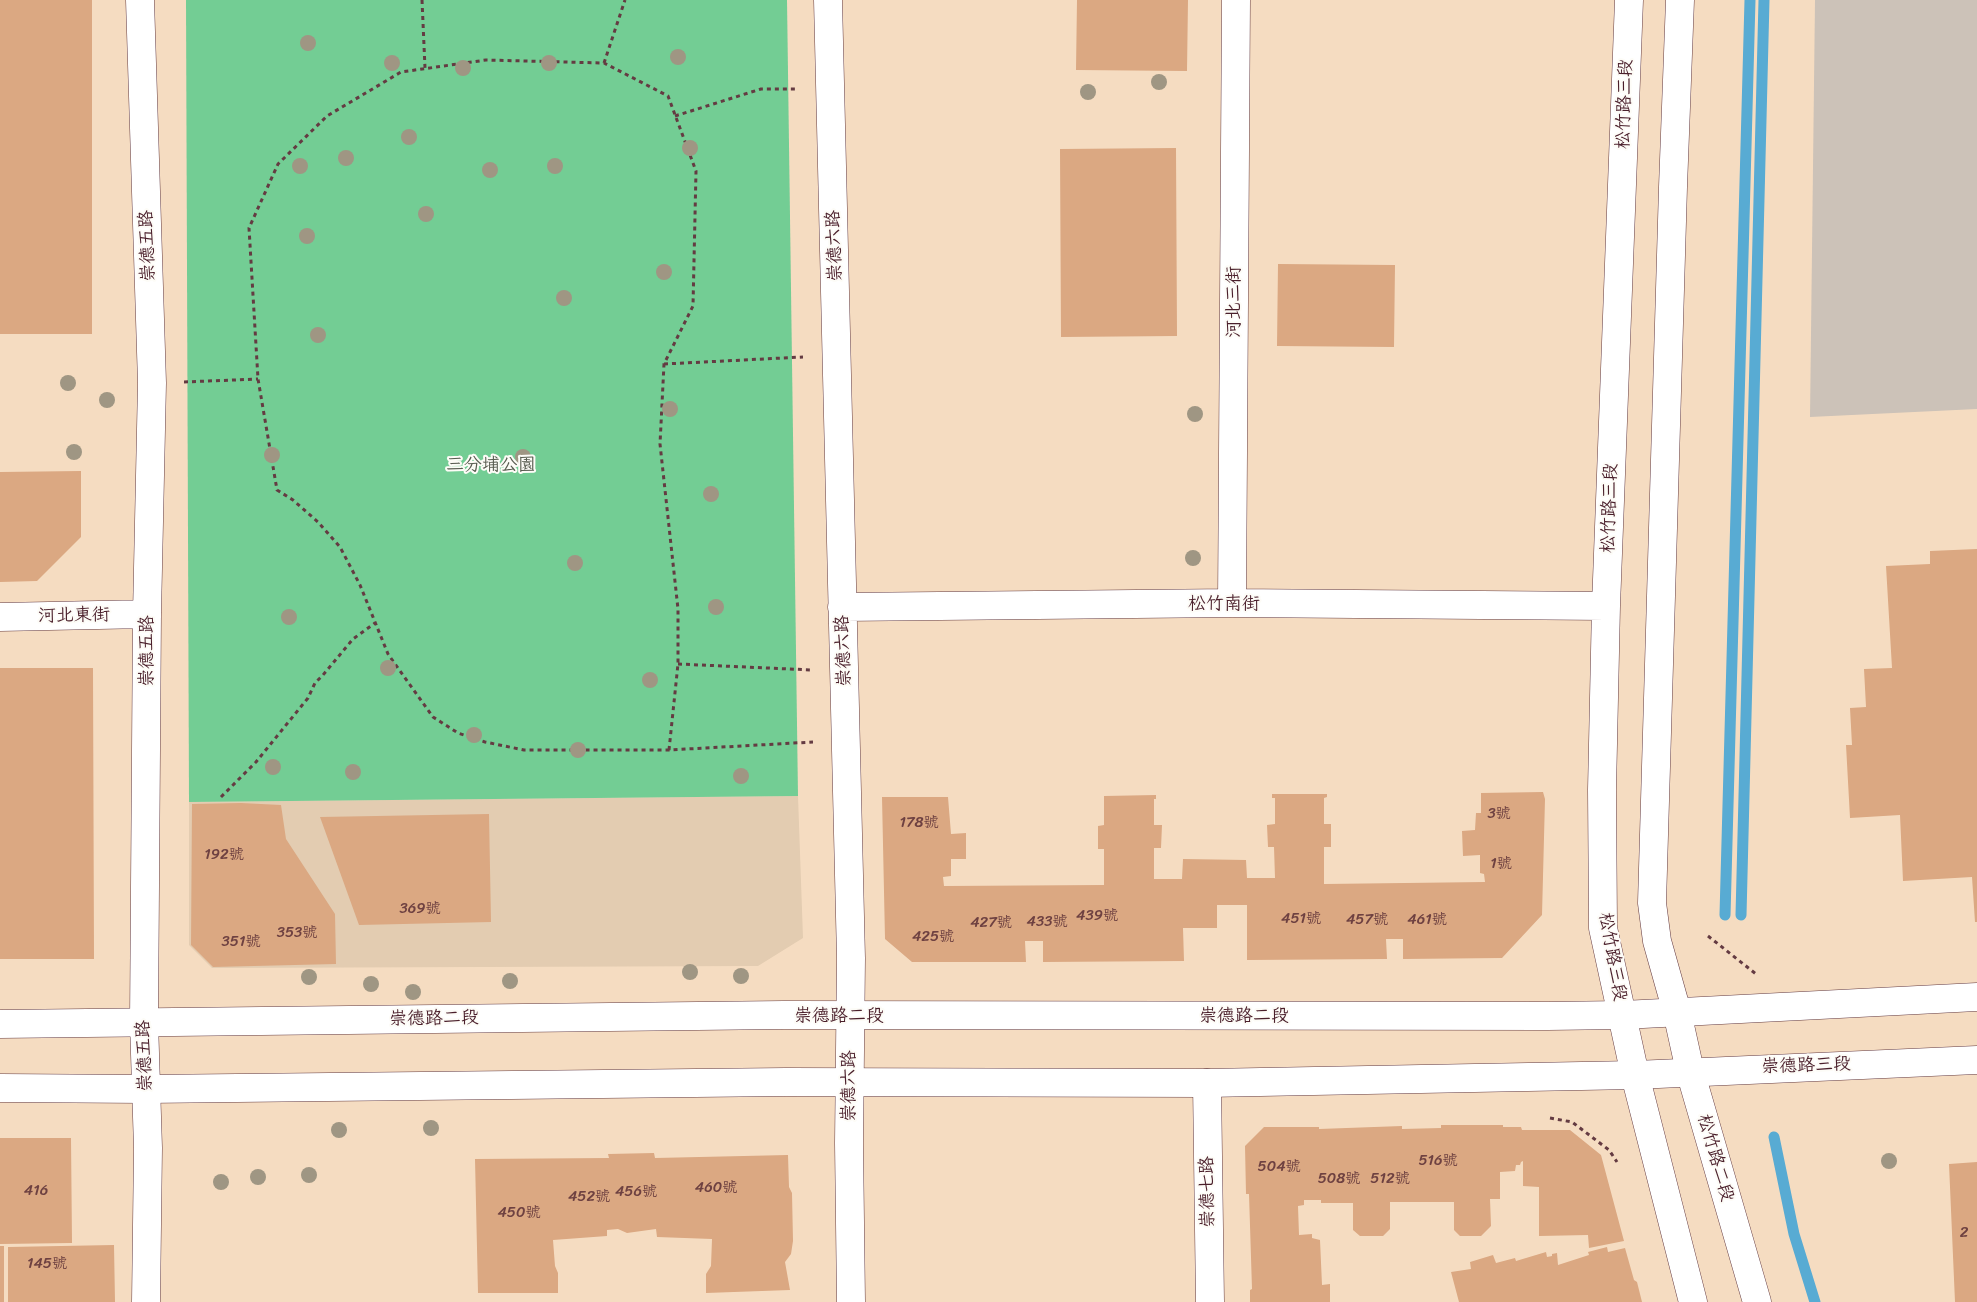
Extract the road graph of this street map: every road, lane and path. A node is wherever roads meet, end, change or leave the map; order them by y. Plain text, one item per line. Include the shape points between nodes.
1 (140, 0) edge
2 (422, 0) edge
3 (625, 0) edge
4 (828, 0) edge
5 (1236, 0) edge
6 (1629, 0) edge
7 (1680, 0) edge
8 (604, 63) junction
9 (425, 68) junction
10 (830, 88) junction
11 (675, 116) junction
12 (838, 356) junction
13 (664, 364) junction
14 (258, 379) junction
15 (152, 383) junction
16 (1232, 603) junction
17 (1606, 606) junction
18 (842, 608) junction
19 (147, 614) junction
20 (0, 617) edge
21 (375, 623) junction
22 (678, 664) junction
23 (845, 672) junction
24 (846, 740) junction
25 (669, 750) junction
26 (221, 797) dead end
27 (1708, 936) dead end
28 (1762, 980) dead end
29 (1977, 998) edge
30 (1678, 1012) junction
31 (1623, 1015) junction
32 (849, 1016) junction
33 (144, 1022) junction
34 (0, 1024) edge
35 (1977, 1060) edge
36 (1690, 1071) junction
37 (1634, 1075) junction
38 (850, 1082) junction
39 (1207, 1083) junction
40 (0, 1088) edge
41 (146, 1089) junction
42 (1550, 1118) dead end
43 (1617, 1162) dead end
44 (146, 1302) edge
45 (851, 1302) edge
46 (1210, 1302) edge
47 (1693, 1302) edge
48 (1757, 1302) edge

1 - 15 street, 崇德五路
2 - 9 path
3 - 8 path
4 - 10 street, 崇德六路
5 - 16 street, 河北三街
6 - 17 street, 松竹路三段
7 - 30 street via 1652,903 1657,941
8 - 9 path via 486,60
8 - 11 path via 668,96
9 - 14 path via 401,72 327,116 278,164 249,228
10 - 11 path via 761,89
10 - 12 street, 崇德六路
11 - 13 path via 696,171 693,306
12 - 13 path
12 - 18 street, 崇德六路
13 - 22 path via 660,444 678,609
14 - 15 path
14 - 21 path via 277,490 318,522 340,547
15 - 19 street, 崇德五路
16 - 17 street, 松竹南街
16 - 18 street, 松竹南街
17 - 31 street, 松竹路三段 via 1603,928
18 - 23 street, 崇德六路
19 - 20 street, 河北東街
19 - 33 street, 崇德五路
21 - 25 path via 388,654 417,696 433,717 458,733 524,750
21 - 26 path via 353,639 315,683 308,698 256,762
22 - 23 path
22 - 25 path
23 - 24 street, 崇德六路
24 - 25 path
24 - 32 street, 崇德六路 via 851,958
27 - 28 path
29 - 30 street
30 - 31 street, 崇德路二段
30 - 36 street, 松竹路二段
31 - 32 street, 崇德路二段
31 - 37 street
32 - 33 street, 崇德路二段
32 - 38 street, 崇德六路
33 - 34 street, 崇德路二段
33 - 41 street, 崇德五路
35 - 36 street, 崇德路三段
36 - 37 street, 崇德路三段
36 - 48 street, 松竹路二段
37 - 39 street
37 - 47 street
38 - 39 street
38 - 41 street
38 - 45 street, 崇德六路
39 - 46 street, 崇德七路
40 - 41 street
41 - 44 street, 崇德五路
42 - 43 path via 1572,1122 1609,1150

